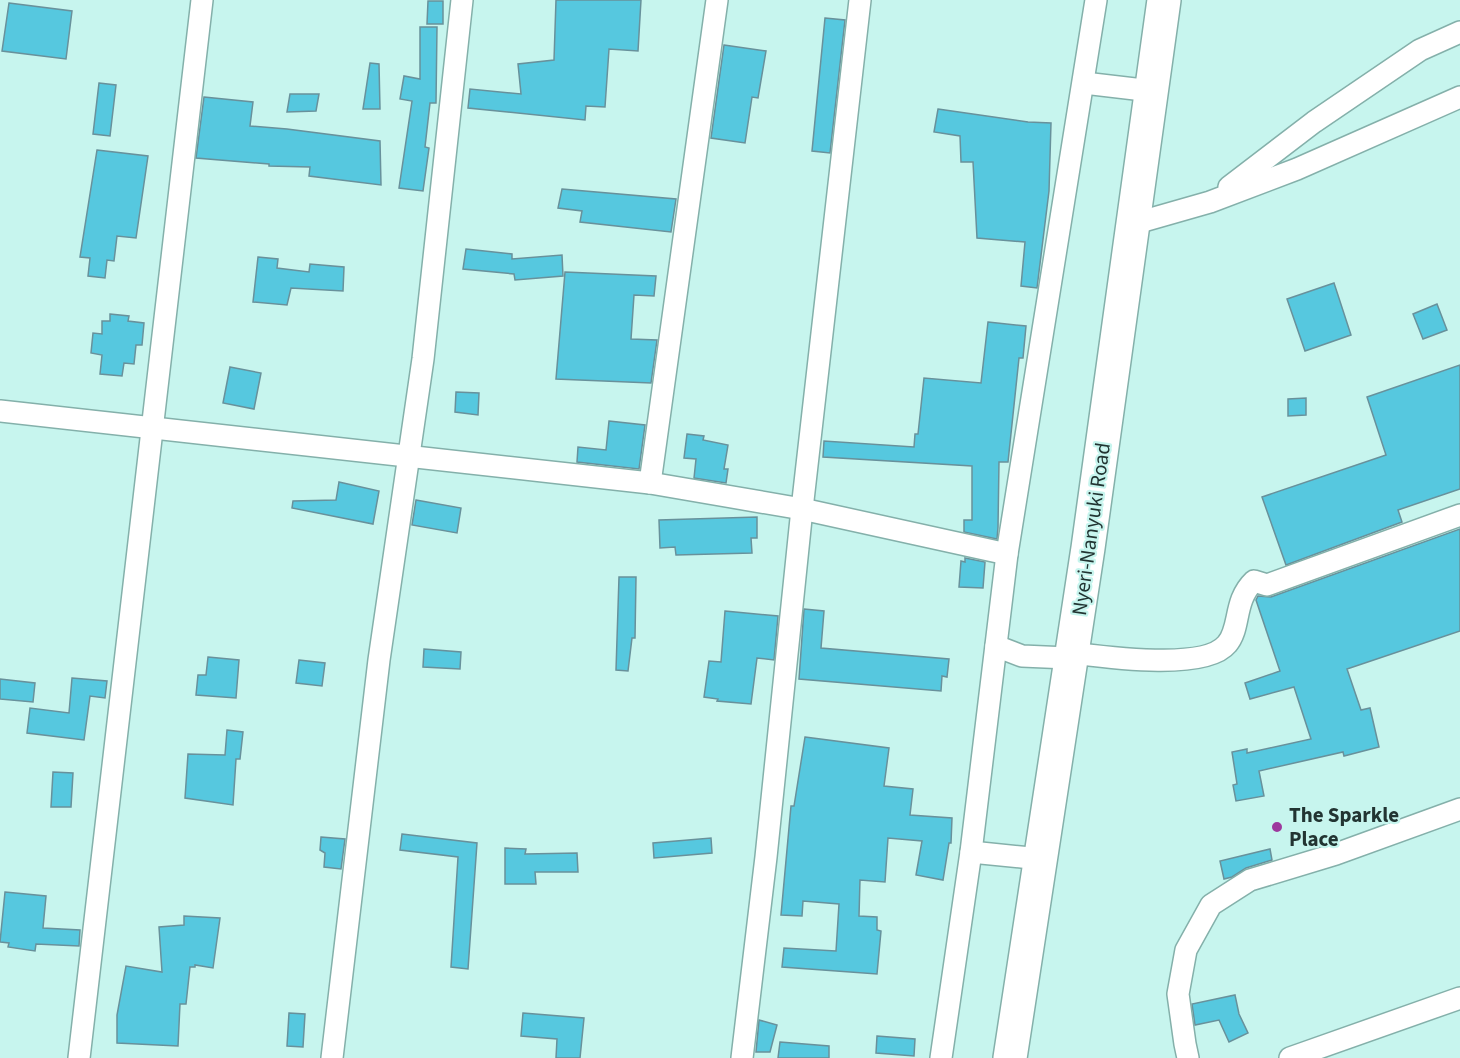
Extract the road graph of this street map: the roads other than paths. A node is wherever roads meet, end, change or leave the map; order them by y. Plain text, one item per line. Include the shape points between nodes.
1 (202, 0) edge
2 (462, 0) edge
3 (717, 0) edge
4 (860, 0) edge
5 (1096, 0) edge
6 (1164, 0) edge
7 (1460, 32) edge
8 (1084, 83) junction
9 (1152, 91) junction
10 (1460, 97) edge
11 (1209, 202) junction
12 (1133, 224) junction
13 (0, 411) edge
14 (152, 428) junction
15 (408, 457) junction
16 (650, 483) junction
17 (802, 509) junction
18 (1460, 515) edge
19 (1006, 554) junction
20 (996, 646) junction
21 (1077, 655) junction
22 (1460, 809) edge
23 (971, 852) junction
24 (1041, 859) junction
25 (1460, 998) edge
26 (79, 1058) edge
27 (332, 1058) edge
28 (742, 1058) edge
29 (941, 1058) edge
30 (1010, 1058) edge
31 (1188, 1058) edge
32 (1290, 1058) edge

1 - 14 street
2 - 15 street via 423,359
3 - 16 street
4 - 17 street
5 - 8 street
6 - 9 highway, Nyeri-Nanyuki Road
7 - 11 street via 1410,56 1314,122
8 - 9 street
8 - 19 street
9 - 12 highway, Nyeri-Nanyuki Road
10 - 11 street via 1298,169
11 - 12 street
12 - 21 highway, Nyeri-Nanyuki Road
13 - 14 street
14 - 15 street
14 - 26 street
15 - 16 street
15 - 27 street via 361,801
16 - 17 street
17 - 19 street
17 - 28 street
18 - 21 street via 1267,585 1254,580 1240,602 1231,637 1221,650 1152,660
19 - 20 street
20 - 21 street via 1022,656
20 - 23 street
21 - 24 highway, Nyeri-Nanyuki Road
22 - 31 street via 1250,880 1211,905 1186,950 1178,994
23 - 24 street
23 - 29 street
24 - 30 highway, Nyeri-Nanyuki Road
25 - 32 street

